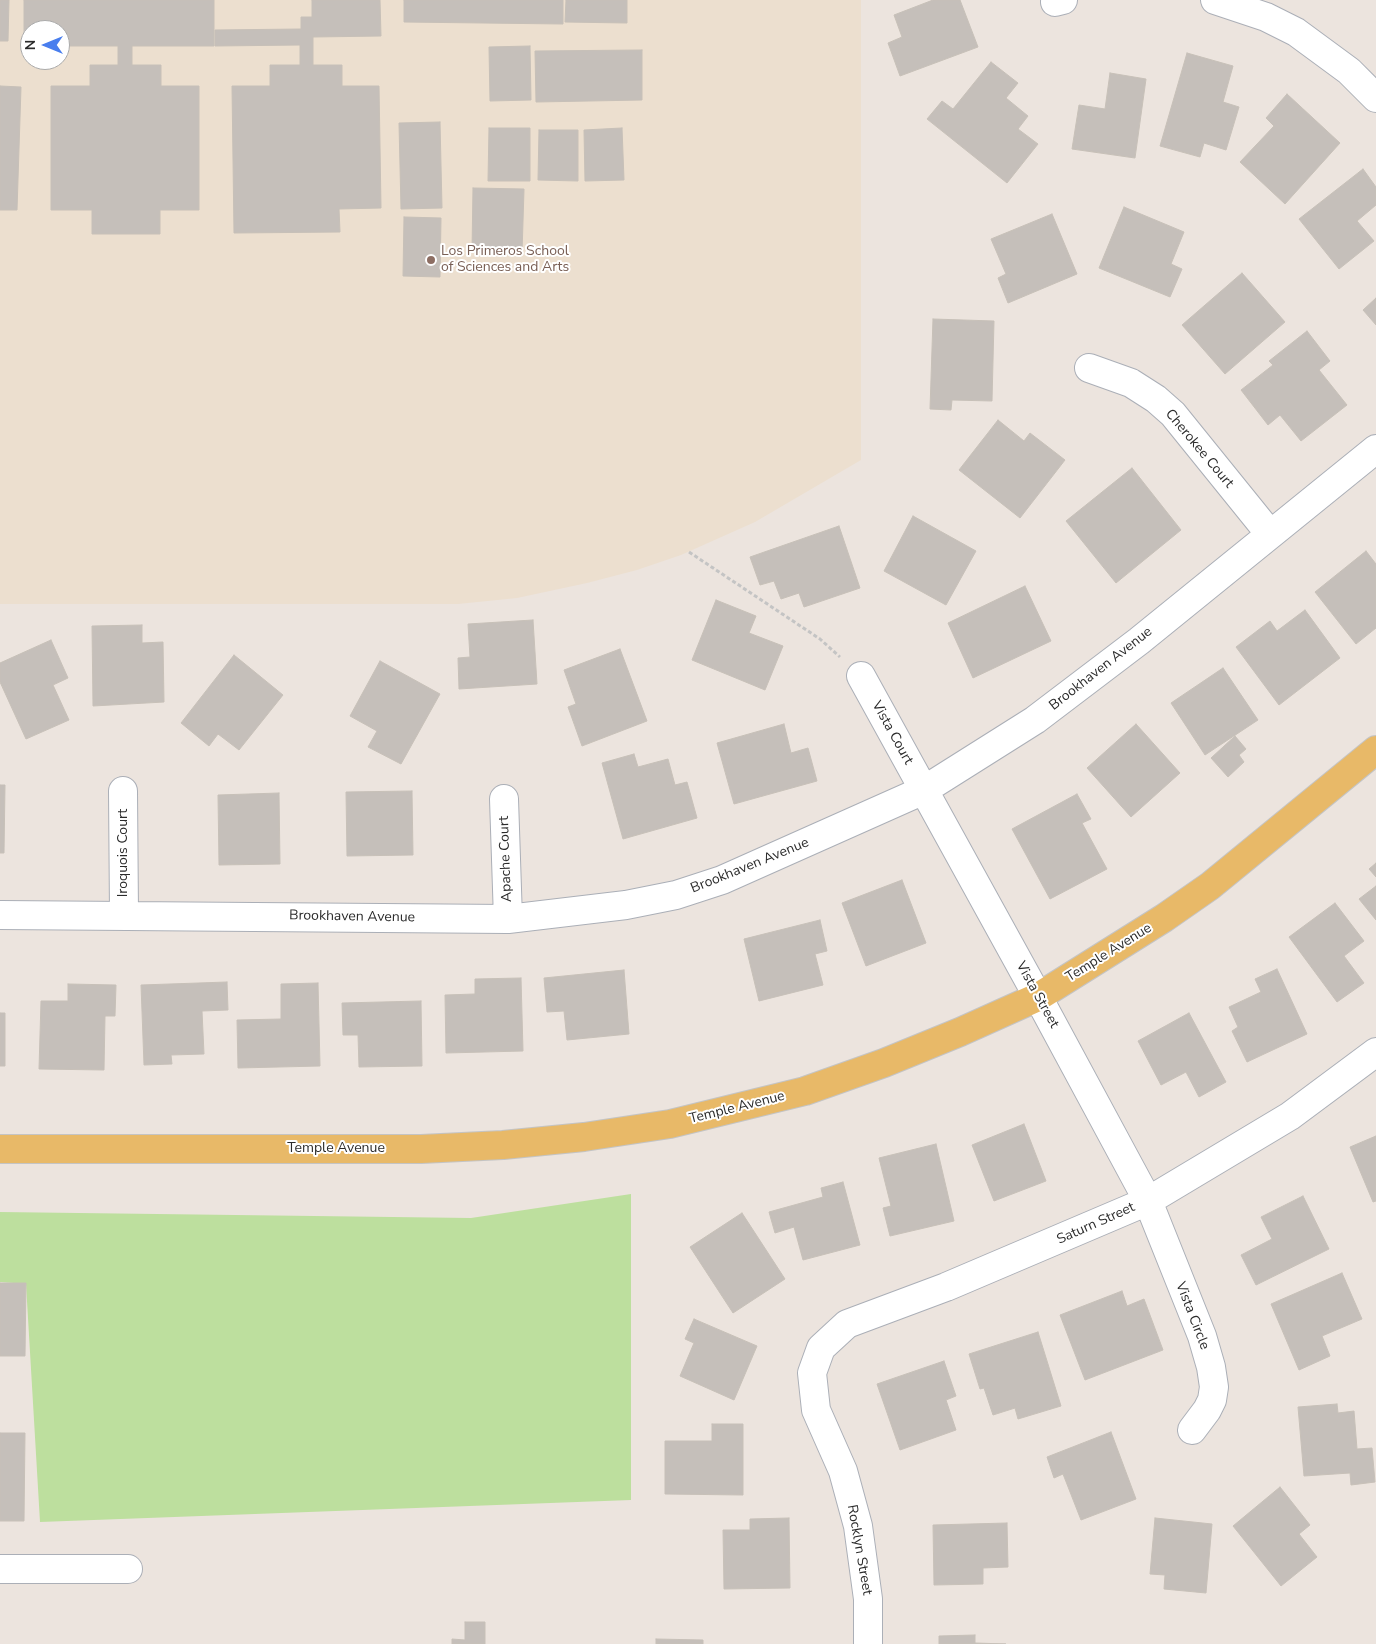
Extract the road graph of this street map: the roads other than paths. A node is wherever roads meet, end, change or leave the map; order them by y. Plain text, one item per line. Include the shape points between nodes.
1 (1215, 0) edge
2 (1376, 98) edge
3 (1089, 368) dead end
4 (1376, 449) edge
5 (1270, 534) junction
6 (861, 676) road end
7 (1376, 750) edge
8 (924, 790) junction
9 (123, 791) dead end
10 (504, 800) dead end
11 (124, 914) junction
12 (0, 915) edge
13 (508, 919) junction
14 (1038, 996) junction
15 (1376, 1052) edge
16 (0, 1150) edge
17 (1148, 1201) junction
18 (812, 1373) joint
19 (1192, 1430) dead end
20 (0, 1569) edge
21 (128, 1569) dead end
22 (868, 1644) edge

1 - 2 street via 1266,17 1296,32 1349,71
3 - 5 street, Cherokee Court via 1131,383 1173,414
4 - 5 street, Brookhaven Avenue
5 - 8 street, Brookhaven Avenue via 1035,720
6 - 8 street, Vista Court
7 - 14 main road, Temple Avenue via 1210,886
8 - 13 street, Brookhaven Avenue via 757,866 676,895 626,905
8 - 14 street, Vista Street
9 - 11 street, Iroquois Court
10 - 13 street, Apache Court
11 - 12 street, Brookhaven Avenue
11 - 13 street, Brookhaven Avenue
14 - 16 main road, Temple Avenue via 943,1039 805,1091 679,1122 584,1137 421,1149
14 - 17 street, Vista Street
15 - 17 street, Saturn Street via 1290,1116
17 - 18 street, Saturn Street via 964,1280 848,1324 821,1348
17 - 19 street, Vista Circle via 1202,1336 1211,1367 1212,1400
18 - 22 street, Rocklyn Street via 816,1410 842,1471 858,1526 868,1598
20 - 21 street

